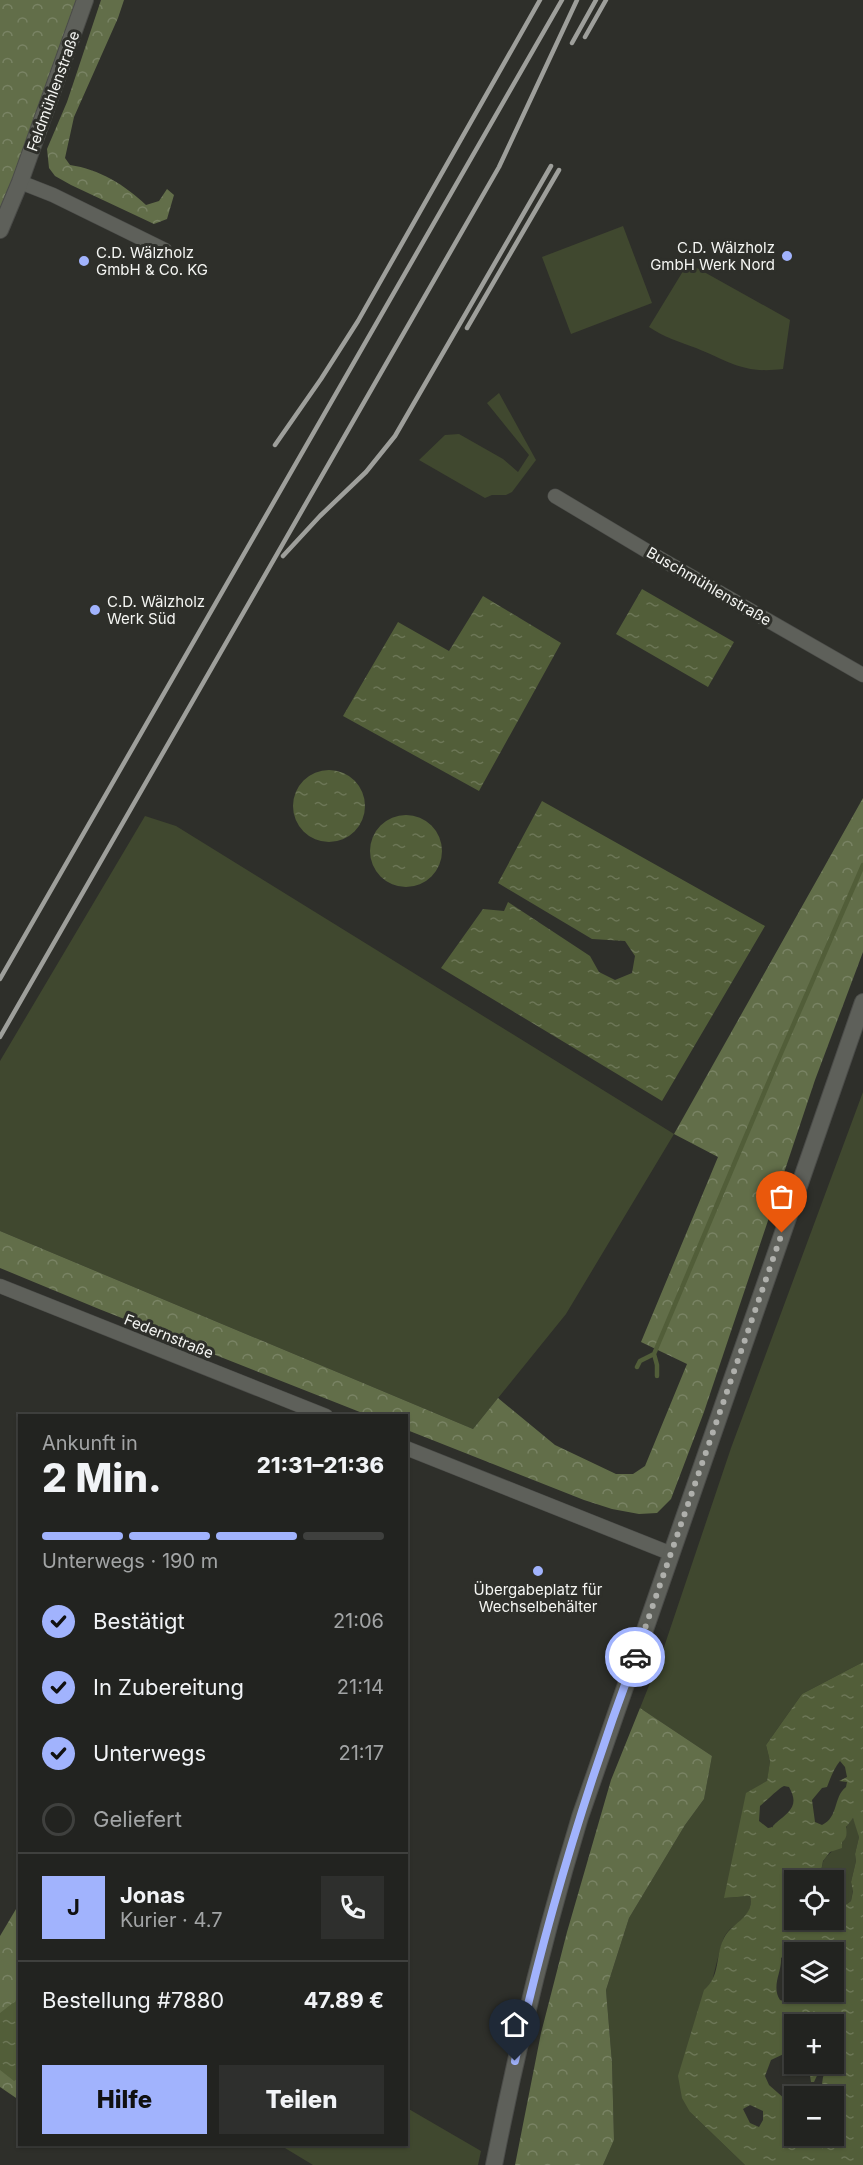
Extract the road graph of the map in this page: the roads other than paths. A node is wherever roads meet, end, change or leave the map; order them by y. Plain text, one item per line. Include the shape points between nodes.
1 (85, 0) edge
2 (21, 182) junction
3 (0, 230) edge
4 (165, 250) dead end
5 (555, 496) dead end
6 (863, 675) edge
7 (863, 1002) edge
8 (0, 1286) edge
9 (321, 1414) edge
10 (408, 1449) edge
11 (672, 1554) junction
12 (494, 2165) edge

1 - 2 street, Feldmühlenstraße
2 - 3 street, Feldmühlenstraße
2 - 4 street
5 - 6 street, Buschmühlenstraße
7 - 11 street
8 - 9 street, Federnstraße
10 - 11 street
11 - 12 street via 550,1915

